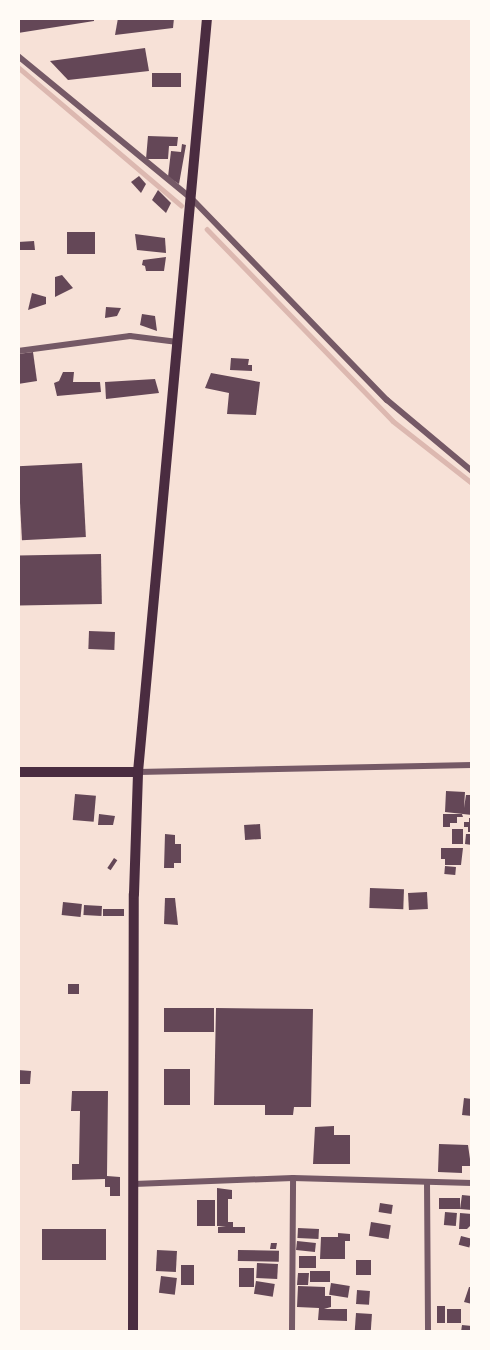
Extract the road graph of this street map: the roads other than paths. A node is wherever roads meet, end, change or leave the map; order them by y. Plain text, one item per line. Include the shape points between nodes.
1 (207, 18) edge
2 (18, 56) edge
3 (192, 199) junction
4 (178, 342) junction
5 (18, 351) edge
6 (472, 471) edge
7 (472, 765) edge
8 (18, 772) edge
9 (138, 772) junction
10 (293, 1178) junction
11 (427, 1182) junction
12 (472, 1183) edge
13 (134, 1184) junction
14 (133, 1332) edge
15 (292, 1332) edge
16 (428, 1332) edge

1 - 3 main road
2 - 3 street
3 - 4 main road
3 - 6 street via 387,400
4 - 5 street via 130,336
4 - 9 main road
7 - 9 street
8 - 9 main road
9 - 13 main road
10 - 11 street
10 - 13 street
10 - 15 street
11 - 12 street
11 - 16 street
13 - 14 main road

